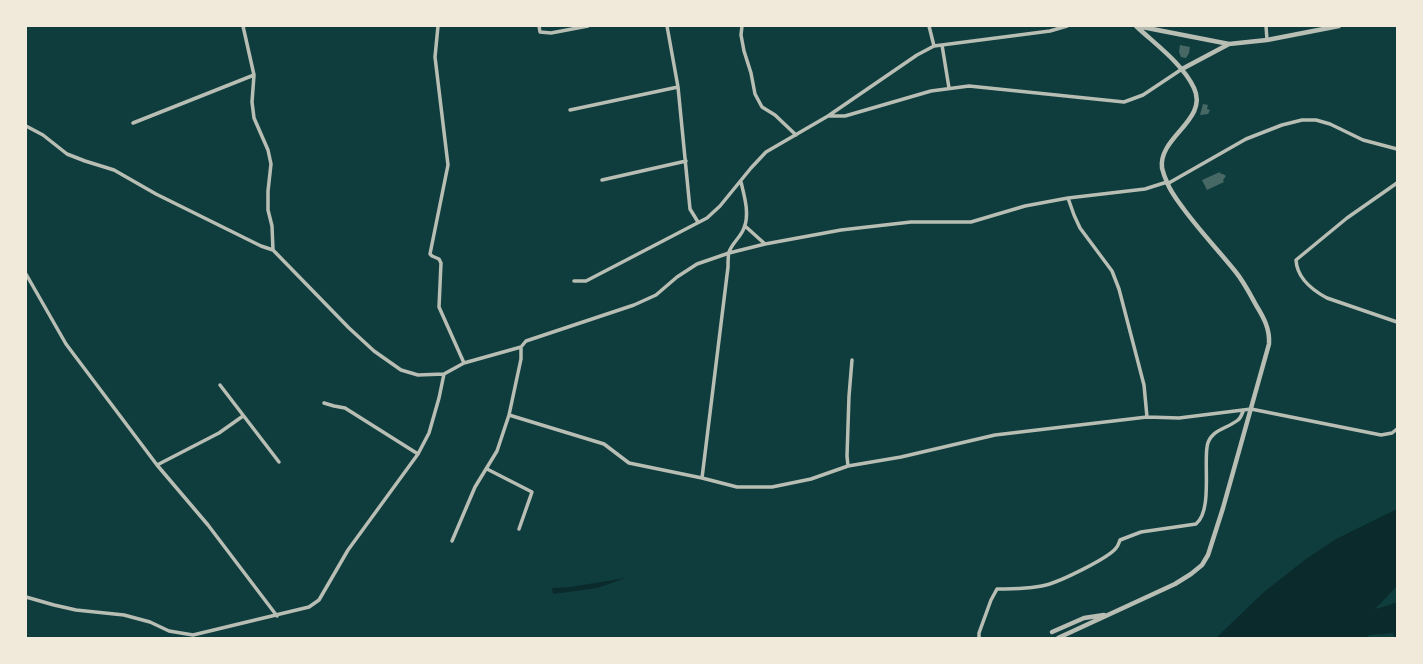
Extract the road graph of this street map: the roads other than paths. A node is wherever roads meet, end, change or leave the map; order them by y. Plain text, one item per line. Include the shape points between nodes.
1 (243, 26) edge
2 (438, 26) edge
3 (539, 26) edge
4 (588, 26) edge
5 (667, 26) edge
6 (742, 26) edge
7 (929, 26) edge
8 (1067, 26) edge
9 (1136, 26) edge
10 (1266, 26) edge
11 (1339, 26) edge
12 (1268, 40) junction
13 (1229, 44) junction
14 (942, 45) junction
15 (934, 46) junction
16 (1182, 69) junction
17 (254, 75) junction
18 (678, 87) junction
19 (949, 88) junction
20 (570, 110) dead end
21 (828, 116) junction
22 (133, 122) dead end
23 (26, 126) edge
24 (796, 135) junction
25 (1397, 149) edge
26 (686, 161) junction
27 (602, 180) dead end
28 (741, 182) junction
29 (1167, 183) junction
30 (1397, 183) edge
31 (1068, 198) junction
32 (698, 222) junction
33 (745, 226) junction
34 (765, 244) junction
35 (273, 250) junction
36 (729, 253) junction
37 (26, 274) edge
38 (574, 281) dead end
39 (1397, 322) edge
40 (521, 346) junction
41 (852, 360) dead end
42 (464, 363) junction
43 (444, 374) junction
44 (220, 385) dead end
45 (324, 403) dead end
46 (1251, 409) junction
47 (1244, 410) junction
48 (509, 415) junction
49 (243, 416) junction
50 (1147, 416) junction
51 (1397, 430) edge
52 (418, 454) junction
53 (279, 462) dead end
54 (157, 465) junction
55 (848, 466) junction
56 (487, 469) junction
57 (702, 478) junction
58 (519, 529) dead end
59 (452, 541) dead end
60 (26, 597) edge
61 (1109, 615) junction
62 (277, 616) junction
63 (1052, 632) dead end
64 (193, 636) edge
65 (979, 638) edge
66 (1058, 638) edge

1 - 17 street
2 - 42 street via 435,57 448,165 430,254 441,262 439,307
3 - 4 street via 540,32 551,33
5 - 18 street
6 - 24 street via 744,51 755,94 762,107 775,115
7 - 15 street
8 - 14 street via 1050,31
9 - 13 street
9 - 16 street
10 - 12 street
11 - 12 street
12 - 13 street
13 - 16 street
14 - 15 street
14 - 19 street
15 - 21 street
16 - 19 street via 1142,95 1124,102 969,86
16 - 29 street via 1194,87 1197,102 1195,111 1165,154 1162,168
17 - 22 street
17 - 35 street via 254,118 268,150 271,164 268,210
18 - 20 street
18 - 26 street
19 - 21 street via 845,116
21 - 24 street
23 - 35 street via 44,135 67,154 114,170 156,194
24 - 28 street via 766,152
25 - 29 street via 1363,140 1330,124 1302,120 1246,139
26 - 27 street
26 - 32 street via 690,209
28 - 32 street via 720,206
28 - 33 street via 746,214
29 - 31 street
29 - 46 street via 1195,224 1236,272 1266,323 1270,335 1269,344
30 - 39 street via 1347,218 1296,260 1300,274 1316,292
31 - 34 street via 1025,206 971,222 911,222 841,230
31 - 50 street via 1080,228 1112,271 1120,289 1144,386
32 - 38 street via 586,281
33 - 34 street
33 - 36 street
34 - 36 street
35 - 43 street via 374,351 406,372 418,375
36 - 40 street via 697,264 656,295 634,305 526,341
36 - 57 street
37 - 54 street via 66,344
40 - 42 street
40 - 48 street via 521,359
41 - 55 street
42 - 43 street
43 - 52 street via 429,433
44 - 49 street
45 - 52 street via 345,408
46 - 47 street
46 - 51 street via 1381,435 1392,434
46 - 61 street via 1217,528 1202,565 1176,584
47 - 50 street via 1179,418
47 - 65 street via 1239,420 1221,428 1209,438 1204,509 1200,521 1196,524 1141,532 1120,540 1116,549 1107,556 1068,578 1028,588 997,589
48 - 56 street via 497,451
48 - 57 street via 604,444 630,463
49 - 53 street
49 - 54 street via 219,432
50 - 55 street via 995,435
52 - 62 street via 348,550 319,600 310,607
54 - 62 street via 208,525
55 - 57 street via 811,479 772,487 737,487
56 - 58 street via 532,492
56 - 59 street via 475,487
60 - 64 street via 76,610 131,616 169,631
61 - 63 street via 1084,618
61 - 66 street
62 - 64 street

